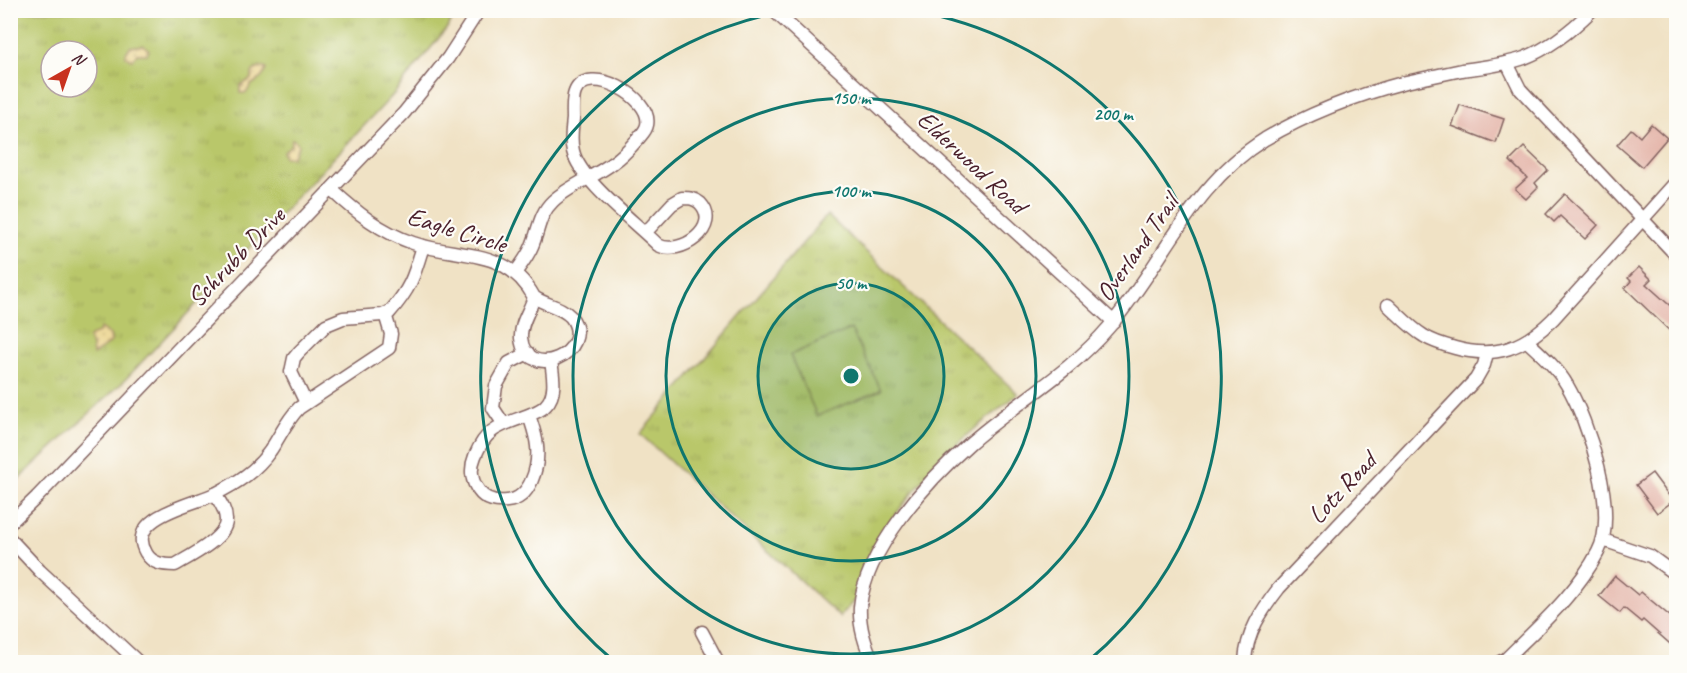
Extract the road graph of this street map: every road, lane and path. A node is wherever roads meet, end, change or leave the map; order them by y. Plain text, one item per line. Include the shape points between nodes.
1 (479, 10) edge
2 (773, 10) edge
3 (1592, 10) edge
4 (1507, 63) junction
5 (588, 178) junction
6 (1677, 182) edge
7 (332, 190) junction
8 (1643, 220) junction
9 (646, 232) junction
10 (423, 246) junction
11 (1677, 255) edge
12 (515, 273) junction
13 (534, 297) junction
14 (1388, 305) dead end
15 (385, 314) junction
16 (1113, 322) junction
17 (1527, 341) junction
18 (528, 352) junction
19 (1487, 353) junction
20 (551, 361) junction
21 (306, 403) junction
22 (529, 415) junction
23 (503, 423) junction
24 (215, 494) junction
25 (10, 523) edge
26 (10, 539) edge
27 (1603, 540) junction
28 (1677, 575) edge
29 (702, 632) dead end
30 (138, 663) edge
31 (718, 663) edge
32 (873, 663) edge
33 (1245, 663) edge
34 (1500, 663) edge

1 - 7 street, Schrubb Drive via 427,87
2 - 16 street, Elderwood Road
3 - 4 street, Overland Trail via 1547,47
4 - 8 street via 1520,89
4 - 16 street, Overland Trail via 1373,91 1323,109 1266,139 1230,165 1197,200 1138,291
5 - 5 street via 571,142 574,93 581,84 596,80 635,98 644,108 648,123 614,162
5 - 9 street
5 - 12 street via 546,208 531,249
6 - 8 street
7 - 10 street, Eagle Circle via 374,225
7 - 25 street, Schrubb Drive
8 - 11 street
8 - 17 street via 1553,320
9 - 9 street via 661,247 676,248 699,235 707,215 696,200 682,198
10 - 12 street, Eagle Circle via 479,255
10 - 15 street via 414,279
12 - 13 street, Eagle Circle
13 - 18 street via 522,324 521,336
13 - 20 street, Eagle Circle via 564,312 575,328 572,347 566,355
14 - 19 street via 1413,329 1437,343
15 - 21 street via 391,334 389,348
15 - 21 street via 335,320 299,352 291,372
16 - 32 street, Overland Trail via 1078,358 951,460 918,495 873,563 866,584 860,607 865,642
17 - 19 street
17 - 27 street via 1567,385 1582,419 1605,498
18 - 20 street via 541,361
18 - 23 street via 509,363 496,386 493,408
19 - 33 street, Lotz Road via 1476,379 1279,588 1255,622
20 - 22 street via 552,398 541,410
21 - 24 street via 292,416 261,463 246,477
22 - 23 street
22 - 23 street via 537,446 536,468 525,492 504,502 482,496 472,476 483,440
24 - 24 street via 148,524 142,543 150,558 156,563 175,565 221,534 226,522 223,506
26 - 30 street
27 - 28 street via 1644,554
27 - 34 street via 1584,577
29 - 31 street

